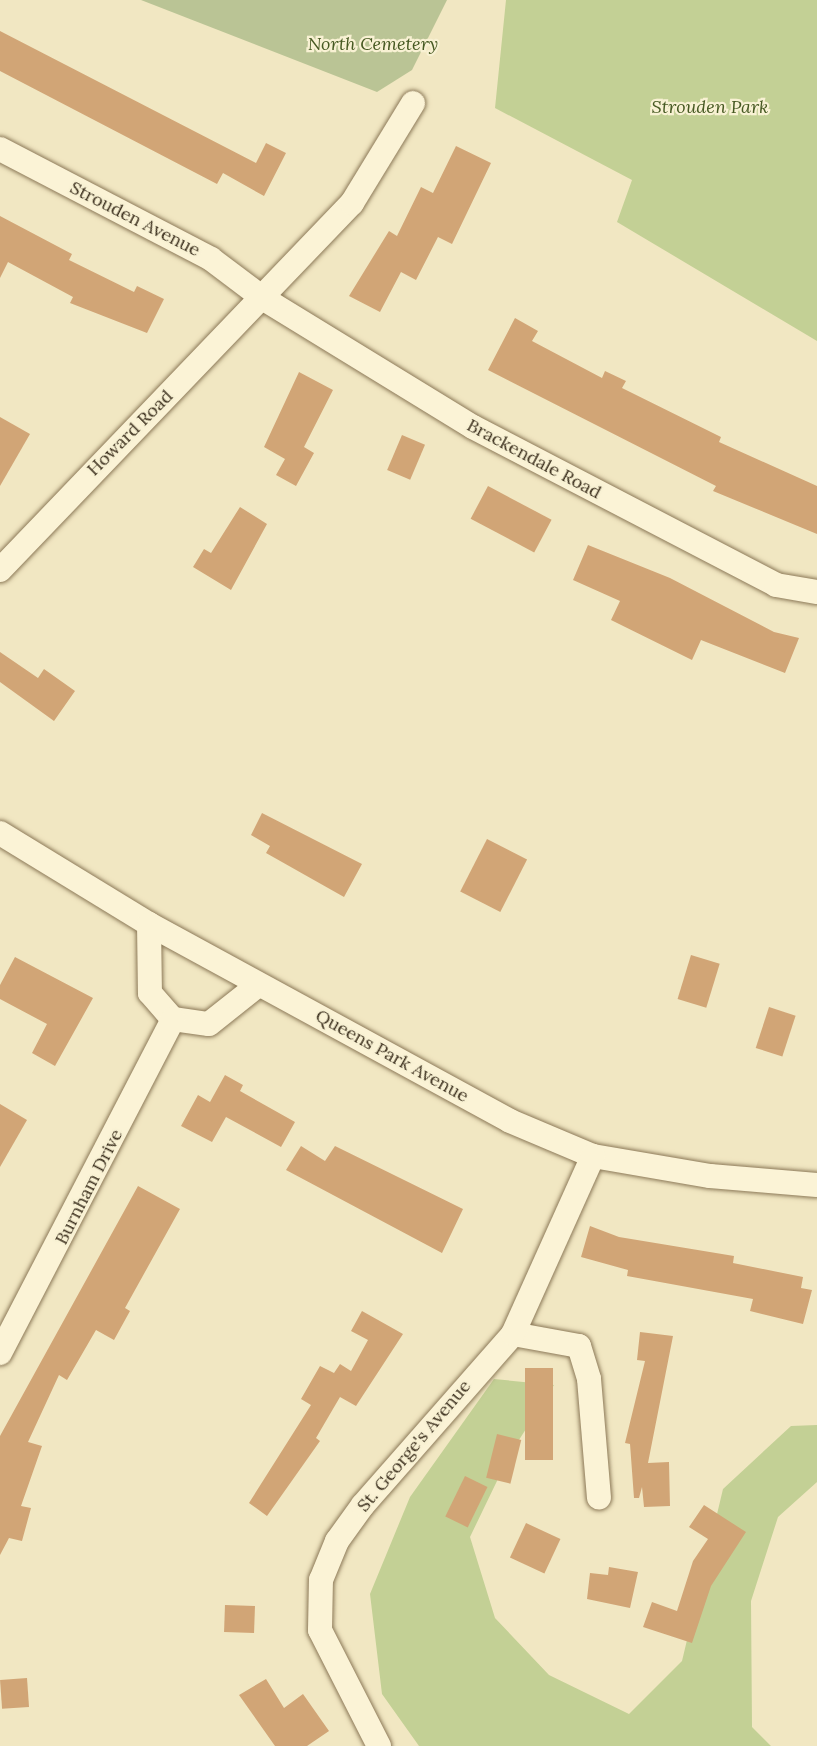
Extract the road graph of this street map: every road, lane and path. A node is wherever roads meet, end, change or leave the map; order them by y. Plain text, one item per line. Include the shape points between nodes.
1 (413, 103) dead end
2 (0, 149) edge
3 (264, 299) junction
4 (0, 570) edge
5 (817, 592) edge
6 (0, 832) edge
7 (149, 924) junction
8 (258, 985) junction
9 (173, 1019) junction
10 (593, 1156) junction
11 (817, 1185) edge
12 (513, 1334) junction
13 (0, 1353) edge
14 (599, 1498) dead end
15 (378, 1746) edge

1 - 3 street via 352,203
2 - 3 street, Strouden Avenue via 211,259
3 - 4 street, Howard Road via 37,526
3 - 5 street, Brackendale Road via 473,427 776,585
6 - 7 street, Queens Park Avenue
7 - 8 street, Queens Park Avenue
7 - 9 street via 150,993
8 - 9 street via 209,1024
8 - 10 street, Queens Park Avenue via 510,1121
9 - 13 street, Burnham Drive
10 - 11 street, Queens Park Avenue via 710,1176
10 - 12 street, St. George's Avenue
12 - 14 street via 579,1346 589,1379
12 - 15 street, St. George's Avenue via 363,1505 337,1542 321,1580 320,1630

